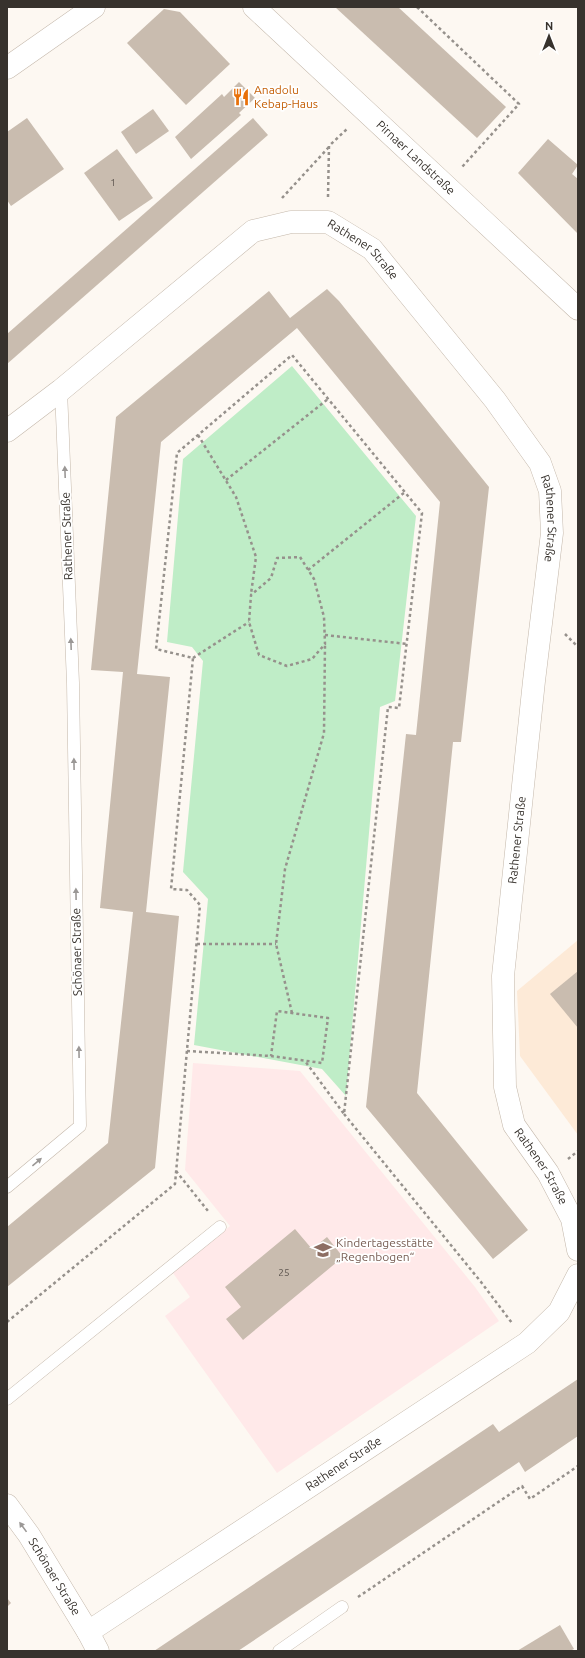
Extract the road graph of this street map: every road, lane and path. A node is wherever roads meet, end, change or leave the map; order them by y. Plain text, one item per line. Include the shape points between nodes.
1 (94, 7) edge
2 (254, 7) edge
3 (417, 7) edge
4 (7, 68) edge
5 (366, 111) junction
6 (329, 146) junction
7 (445, 186) junction
8 (278, 203) dead end
9 (328, 222) junction
10 (578, 309) edge
11 (61, 390) junction
12 (328, 399) junction
13 (7, 431) edge
14 (198, 435) junction
15 (226, 480) junction
16 (405, 492) junction
17 (308, 570) junction
18 (251, 595) junction
19 (248, 622) junction
20 (325, 635) junction
21 (325, 644) junction
22 (407, 644) junction
23 (193, 658) junction
24 (73, 683) joint
25 (197, 944) junction
26 (276, 944) junction
27 (292, 1013) junction
28 (187, 1051) junction
29 (271, 1056) junction
30 (305, 1061) junction
31 (344, 1114) junction
32 (176, 1170) junction
33 (7, 1187) edge
34 (220, 1226) joint
35 (578, 1250) edge
36 (578, 1275) edge
37 (7, 1322) edge
38 (527, 1343) junction
39 (7, 1399) edge
40 (578, 1466) edge
41 (7, 1505) edge
42 (342, 1607) joint
43 (88, 1632) junction
44 (98, 1651) edge
45 (279, 1651) edge

1 - 4 street
2 - 5 street, Pirnaer Landstraße
3 - 7 path via 519,104
5 - 6 path
5 - 7 street, Pirnaer Landstraße
6 - 8 path
6 - 9 path
7 - 10 street, Pirnaer Landstraße
9 - 11 street, Rathener Straße via 291,222 252,231
9 - 35 street, Rathener Straße via 372,249 495,400 540,463 550,491 552,533 503,976 505,1087 514,1125 548,1173 572,1219
11 - 13 street, Rathener Straße
24 -> 11 lane, Rathener Straße
12 - 14 path via 292,355
12 - 15 path
12 - 16 path
14 - 15 path
14 - 23 path via 178,453 156,649
15 - 18 path via 236,497 256,557
16 - 17 path
16 - 22 path via 422,513
17 - 18 path via 300,557 277,558 270,578
17 - 20 path via 314,579 324,617
18 - 19 path
19 - 21 path via 259,655 287,666 312,659
19 - 23 path
20 - 21 path
20 - 22 path
21 - 26 path via 324,733 285,869
22 - 31 path via 399,708 388,707
23 - 25 path via 171,889 188,890 200,905
33 -> 24 lane, Schönaer Straße via 80,1126
25 - 26 path
25 - 28 path
26 - 27 path
27 - 29 path via 277,1011
27 - 30 path via 328,1018 322,1063
28 - 29 path
28 - 32 path
29 - 30 path
30 - 31 path
31 - 38 path via 481,1282
32 - 34 path
32 - 37 path via 175,1184
34 - 39 lane
36 - 38 street, Rathener Straße via 559,1312
38 - 43 street, Rathener Straße
40 - 42 path via 530,1499 522,1486
43 -> 41 street, Schönaer Straße via 29,1535
42 - 45 lane
43 - 44 street, Schönaer Straße

